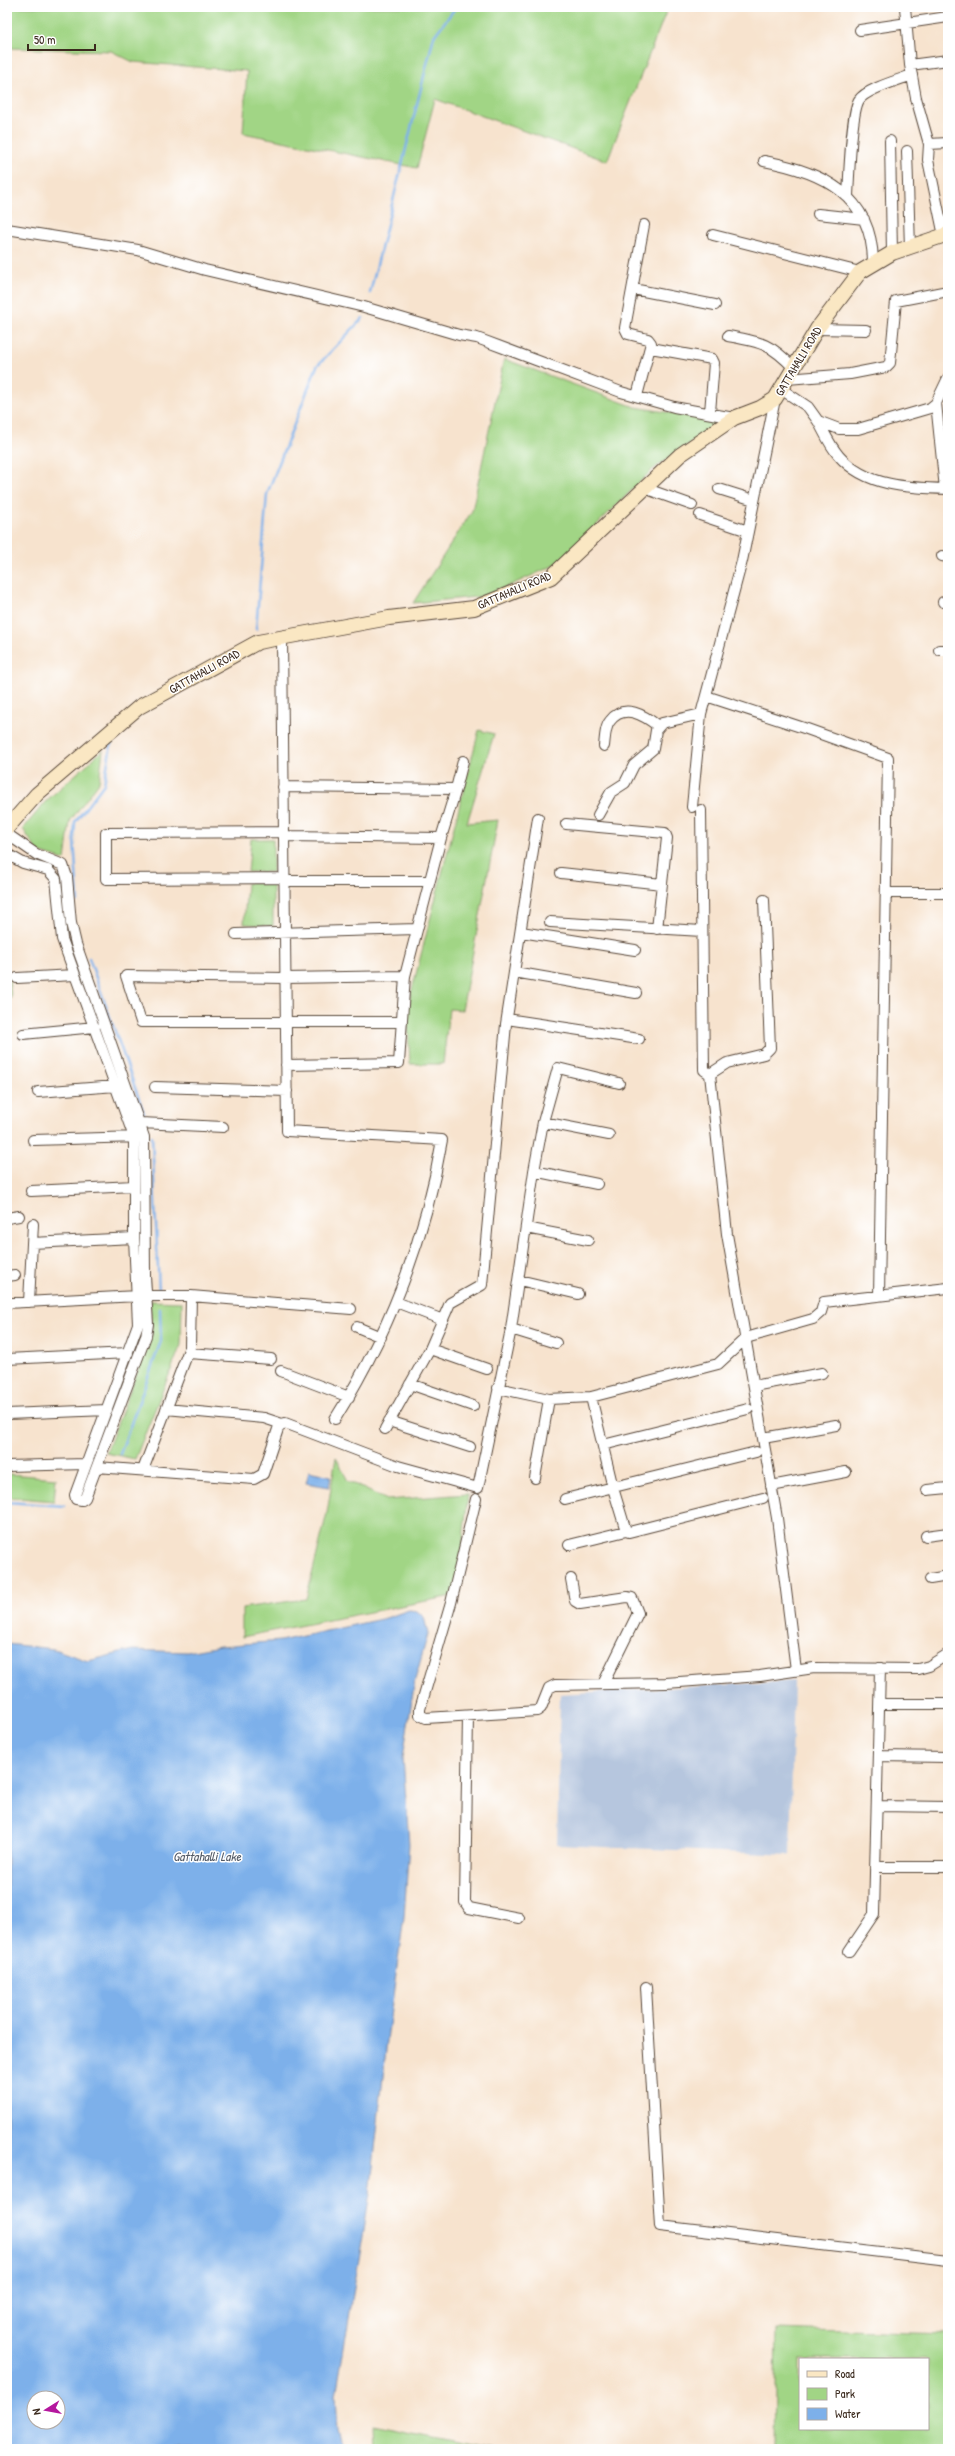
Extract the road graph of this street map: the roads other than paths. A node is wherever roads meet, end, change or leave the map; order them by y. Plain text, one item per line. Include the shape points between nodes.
1 (906, 7) edge
2 (948, 17) edge
3 (906, 23) junction
4 (860, 30) dead end
5 (948, 60) edge
6 (911, 70) junction
7 (890, 141) dead end
8 (948, 143) edge
9 (929, 144) junction
10 (907, 151) dead end
11 (764, 161) dead end
12 (848, 196) junction
13 (818, 214) dead end
14 (864, 219) junction
15 (644, 225) dead end
16 (7, 229) edge
17 (713, 235) dead end
18 (946, 235) edge
19 (910, 248) junction
20 (892, 253) junction
21 (874, 262) junction
22 (860, 272) junction
23 (632, 289) junction
24 (948, 291) edge
25 (715, 305) dead end
26 (817, 329) junction
27 (866, 330) dead end
28 (728, 336) dead end
29 (651, 348) junction
30 (948, 378) edge
31 (784, 384) junction
32 (638, 396) junction
33 (936, 404) junction
34 (710, 412) junction
35 (734, 418) junction
36 (818, 421) junction
37 (644, 488) junction
38 (719, 489) dead end
39 (947, 489) edge
40 (754, 500) junction
41 (692, 505) dead end
42 (700, 515) dead end
43 (748, 531) junction
44 (282, 638) junction
45 (706, 696) junction
46 (701, 714) junction
47 (658, 726) junction
48 (604, 746) dead end
49 (463, 761) dead end
50 (283, 787) junction
51 (456, 789) junction
52 (598, 815) dead end
53 (538, 818) dead end
54 (566, 824) dead end
55 (7, 828) edge
56 (7, 834) edge
57 (284, 834) junction
58 (441, 838) junction
59 (7, 854) edge
60 (561, 873) dead end
61 (284, 880) junction
62 (429, 881) junction
63 (662, 884) junction
64 (886, 893) junction
65 (948, 893) edge
66 (764, 900) dead end
67 (550, 922) dead end
68 (417, 929) junction
69 (657, 929) junction
70 (702, 931) junction
71 (521, 932) junction
72 (286, 933) junction
73 (236, 934) dead end
74 (635, 950) dead end
75 (514, 972) junction
76 (75, 975) junction
77 (405, 976) junction
78 (17, 978) dead end
79 (285, 978) junction
80 (636, 993) dead end
81 (507, 1019) junction
82 (286, 1022) junction
83 (402, 1022) junction
84 (95, 1027) junction
85 (23, 1034) dead end
86 (639, 1039) dead end
87 (286, 1065) junction
88 (710, 1074) junction
89 (619, 1083) dead end
90 (116, 1086) junction
91 (155, 1087) dead end
92 (287, 1091) junction
93 (38, 1092) dead end
94 (544, 1122) junction
95 (141, 1123) junction
96 (223, 1126) dead end
97 (609, 1135) dead end
98 (139, 1137) junction
99 (33, 1140) dead end
100 (534, 1171) junction
101 (597, 1184) dead end
102 (134, 1186) junction
103 (31, 1191) dead end
104 (19, 1216) dead end
105 (7, 1218) edge
106 (32, 1224) dead end
107 (526, 1228) junction
108 (134, 1238) junction
109 (588, 1240) dead end
110 (32, 1243) junction
111 (519, 1280) junction
112 (948, 1288) edge
113 (578, 1294) dead end
114 (142, 1296) junction
115 (191, 1296) junction
116 (879, 1296) junction
117 (29, 1302) junction
118 (396, 1302) junction
119 (7, 1303) edge
120 (351, 1309) dead end
121 (443, 1320) junction
122 (357, 1327) dead end
123 (511, 1329) junction
124 (381, 1337) junction
125 (746, 1338) junction
126 (556, 1343) dead end
127 (430, 1349) junction
128 (188, 1352) junction
129 (128, 1353) junction
130 (7, 1359) edge
131 (271, 1359) dead end
132 (487, 1369) dead end
133 (281, 1371) dead end
134 (822, 1373) dead end
135 (410, 1384) junction
136 (754, 1386) junction
137 (498, 1388) junction
138 (349, 1396) junction
139 (591, 1397) junction
140 (549, 1399) junction
141 (473, 1406) dead end
142 (166, 1409) junction
143 (748, 1409) dead end
144 (107, 1410) junction
145 (7, 1414) edge
146 (335, 1419) dead end
147 (282, 1424) junction
148 (836, 1425) dead end
149 (763, 1438) junction
150 (603, 1445) junction
151 (470, 1447) dead end
152 (756, 1452) dead end
153 (86, 1464) junction
154 (7, 1466) edge
155 (97, 1467) junction
156 (143, 1470) junction
157 (846, 1472) dead end
158 (535, 1478) dead end
159 (771, 1486) junction
160 (613, 1488) junction
161 (948, 1488) edge
162 (927, 1490) dead end
163 (763, 1498) dead end
164 (476, 1499) dead end
165 (565, 1499) dead end
166 (626, 1531) junction
167 (948, 1533) edge
168 (926, 1536) dead end
169 (569, 1545) dead end
170 (948, 1576) edge
171 (571, 1579) dead end
172 (930, 1579) dead end
173 (948, 1654) edge
174 (880, 1668) junction
175 (796, 1670) junction
176 (603, 1684) junction
177 (880, 1704) junction
178 (948, 1704) edge
179 (468, 1716) junction
180 (879, 1756) junction
181 (948, 1757) edge
182 (878, 1806) junction
183 (948, 1807) edge
184 (877, 1867) junction
185 (948, 1867) edge
186 (518, 1918) dead end
187 (849, 1951) dead end
188 (646, 1987) dead end
189 (948, 2260) edge

1 - 3 street
2 - 3 street
3 - 4 street
3 - 6 street
5 - 6 street
6 - 9 street
6 - 12 street via 859,100 853,124
7 - 20 street
8 - 9 street
9 - 18 street via 928,160
10 - 19 street
11 - 12 street via 832,183
12 - 14 street
13 - 14 street
14 - 21 street via 873,246
15 - 23 street
16 - 32 street via 138,250 205,270 364,307 477,338
17 - 22 street
18 - 19 main road, GATTAHALLI ROAD
19 - 20 main road, GATTAHALLI ROAD
20 - 21 main road, GATTAHALLI ROAD
21 - 22 main road, GATTAHALLI ROAD
22 - 26 main road, GATTAHALLI ROAD
23 - 25 street
23 - 29 street via 625,328 628,334 648,339
24 - 31 street via 896,301 890,363 886,367
26 - 27 street
26 - 31 main road, GATTAHALLI ROAD
28 - 31 street via 752,340 773,348
29 - 32 street
29 - 34 street via 712,358 714,363
30 - 33 street
31 - 35 main road, GATTAHALLI ROAD
31 - 36 street via 808,407
31 - 40 street
32 - 34 street
33 - 36 street via 858,429 839,429
33 - 39 street
34 - 35 street
35 - 37 main road, GATTAHALLI ROAD via 680,454
36 - 39 street via 838,455 855,470 877,482
37 - 41 street
37 - 44 main road, GATTAHALLI ROAD via 551,577 474,608 389,618
38 - 40 street
40 - 43 street
42 - 43 street
43 - 45 street
44 - 50 street
44 - 55 main road, GATTAHALLI ROAD via 258,642 139,707 37,794
45 - 46 street
45 - 64 street via 888,758
46 - 47 street
46 - 70 street via 696,808
47 - 48 street via 643,714 635,712 617,716 607,727
47 - 52 street via 653,749 634,765 625,783 611,792
49 - 51 street
50 - 51 street
50 - 57 street
51 - 58 street
53 - 71 street
54 - 63 street via 665,833 667,838
56 - 95 street via 36,854 58,862 65,871 76,944
57 - 58 street
57 - 61 street
57 - 61 street via 106,833 106,879
58 - 62 street
59 - 76 street via 48,870 56,879 62,939
60 - 63 street
61 - 62 street
61 - 72 street
62 - 68 street
63 - 69 street
64 - 65 street
64 - 116 street
66 - 88 street via 770,1048 764,1054 727,1063
67 - 69 street
68 - 72 street
68 - 77 street
69 - 70 street
70 - 88 street via 704,1070
71 - 74 street
71 - 75 street
72 - 73 street
72 - 79 street
75 - 80 street
75 - 81 street
76 - 78 street
76 - 84 street
77 - 79 street
77 - 83 street
79 - 82 street
79 - 82 street via 126,976 141,1022
81 - 86 street
81 - 121 street via 482,1285 450,1303
82 - 83 street
82 - 87 street
83 - 87 street via 399,1063
84 - 85 street
84 - 90 street
87 - 92 street
88 - 125 street via 727,1234
89 - 94 street via 558,1068
90 - 93 street
90 - 98 street
91 - 92 street
92 - 118 street via 287,1131 442,1140 424,1225
94 - 97 street
94 - 100 street
95 - 96 street
95 - 98 street
98 - 99 street
98 - 102 street
98 - 114 street
100 - 101 street
100 - 107 street
102 - 103 street
102 - 108 street
104 - 105 street
106 - 110 street
107 - 109 street
107 - 111 street
108 - 110 street
108 - 114 street
110 - 117 street
111 - 113 street
111 - 123 street
112 - 116 street
114 - 115 street
114 - 117 street
114 - 129 street via 138,1324
114 - 155 street via 148,1324 146,1336
115 - 120 street
115 - 128 street
116 - 125 street via 824,1302 822,1312 813,1319
117 - 119 street
118 - 121 street
118 - 124 street
121 - 127 street
122 - 124 street
123 - 126 street
123 - 137 street
124 - 138 street
125 - 136 street
125 - 139 street via 718,1364
127 - 132 street
127 - 135 street
128 - 131 street
128 - 142 street
129 - 130 street
129 - 144 street
133 - 138 street
134 - 136 street
135 - 141 street
135 - 151 street via 387,1425
136 - 149 street
137 - 140 street
137 - 147 street via 478,1488 398,1466
138 - 146 street
139 - 140 street
139 - 150 street
140 - 158 street
142 - 147 street via 264,1418
142 - 156 street
143 - 150 street
144 - 145 street
144 - 153 street
147 - 156 street via 279,1426 264,1474 259,1478
148 - 149 street
149 - 159 street
150 - 160 street
152 - 160 street
153 - 154 street
153 - 155 street via 75,1495 79,1501 85,1498
155 - 156 street
157 - 159 street
159 - 175 street
160 - 165 street
160 - 166 street
161 - 162 street
163 - 166 street
164 - 179 street via 451,1603 420,1709 420,1715 426,1718
166 - 169 street
167 - 168 street
170 - 172 street
171 - 176 street via 575,1601 580,1604 627,1597 632,1598 638,1609
173 - 174 street via 918,1669
174 - 175 street
174 - 177 street
175 - 176 street via 760,1676 666,1683
176 - 179 street via 555,1685 546,1692 541,1708 531,1712
177 - 178 street
177 - 180 street
179 - 186 street via 465,1902 469,1908
180 - 181 street
180 - 182 street
182 - 183 street
182 - 184 street
184 - 185 street
184 - 187 street via 874,1914
188 - 189 street via 660,2226

